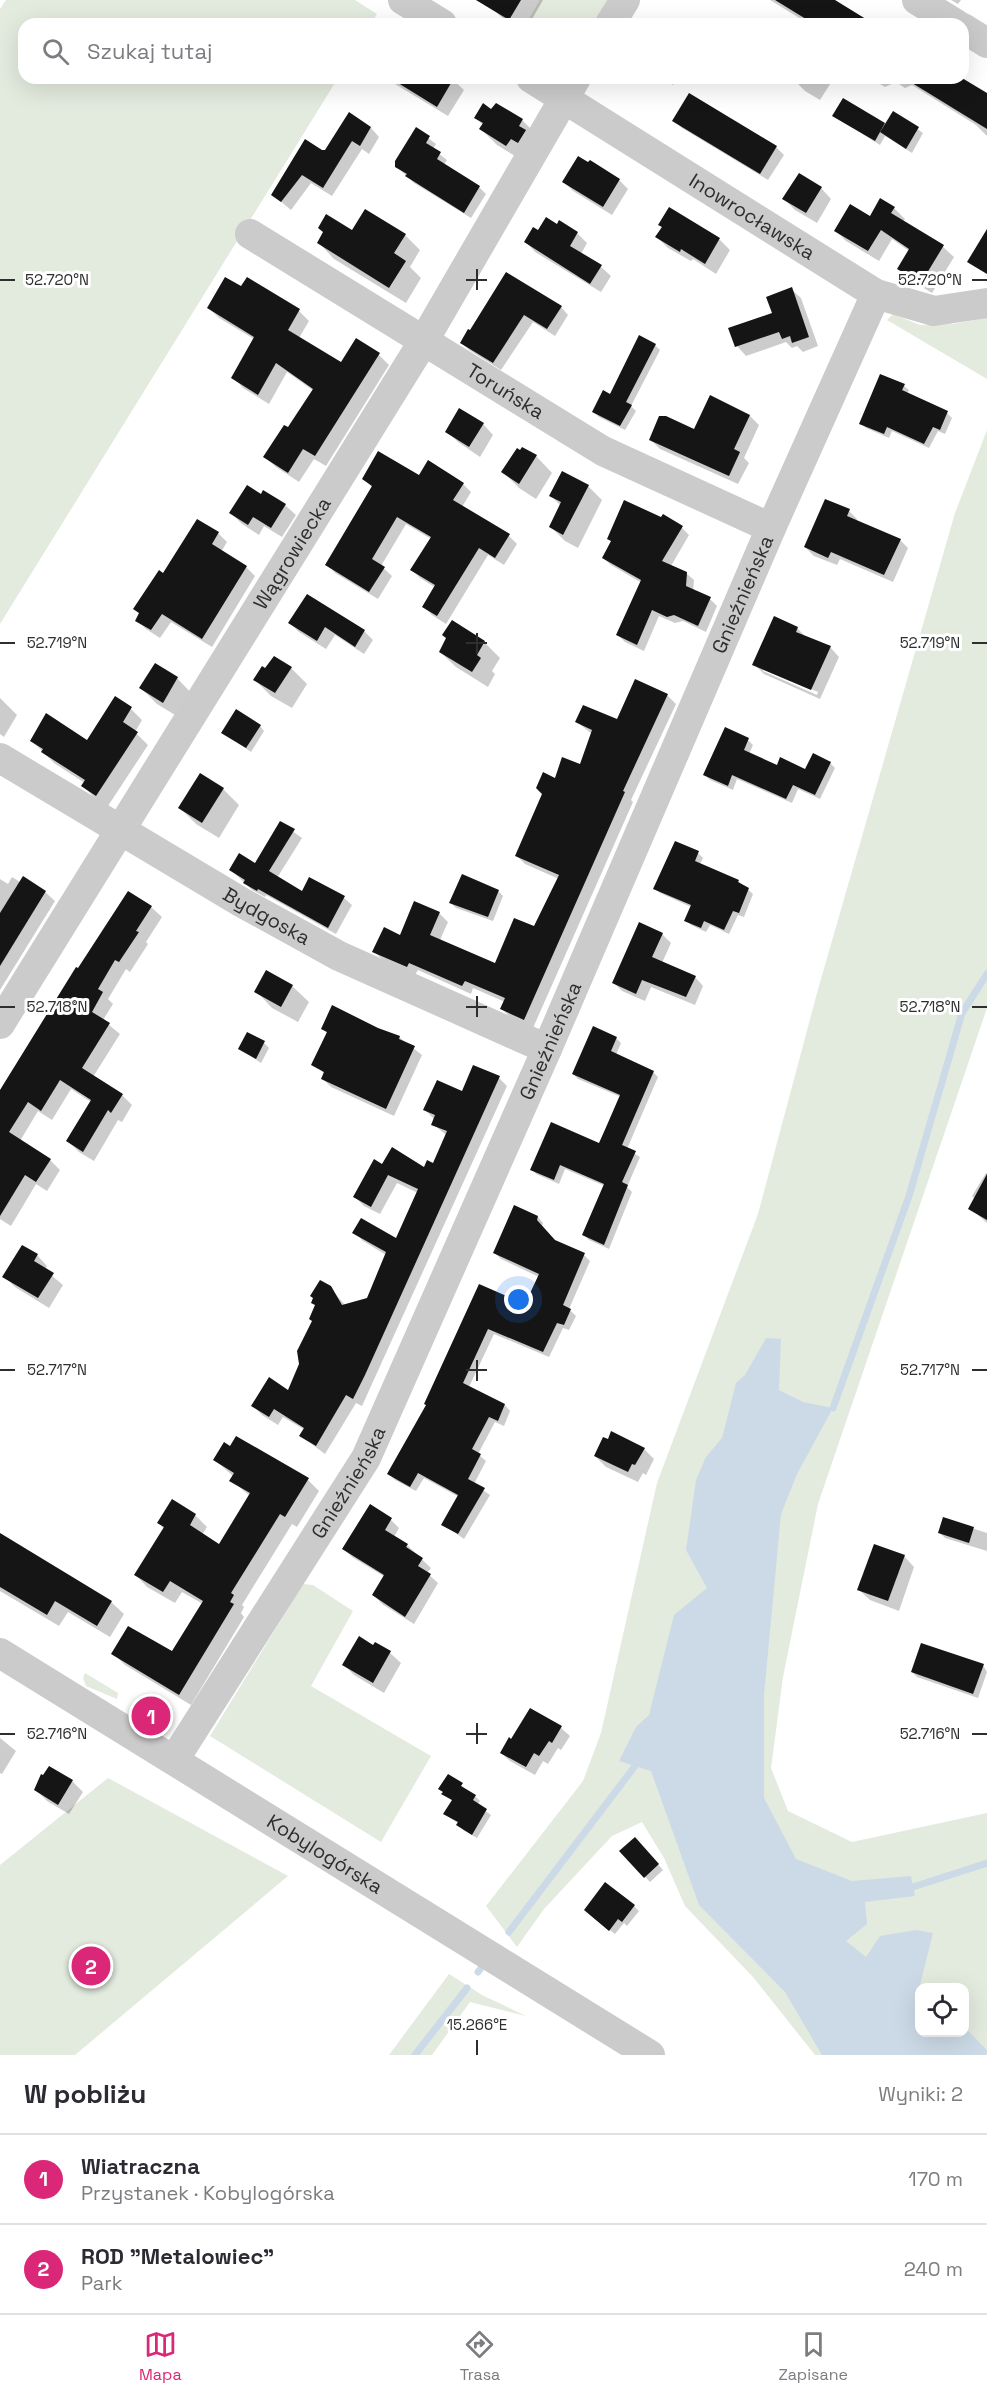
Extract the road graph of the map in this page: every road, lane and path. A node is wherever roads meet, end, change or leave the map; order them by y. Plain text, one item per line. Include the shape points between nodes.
1 (403, 0) edge
2 (625, 0) edge
3 (917, 0) edge
4 (432, 18) edge
5 (614, 18) edge
6 (946, 18) edge
7 (969, 32) edge
8 (987, 43) edge
9 (554, 84) edge
10 (569, 88) edge
11 (250, 234) dead end
12 (876, 294) junction
13 (987, 303) edge
14 (423, 342) junction
15 (771, 528) junction
16 (0, 758) edge
17 (119, 829) junction
18 (0, 1024) edge
19 (547, 1049) junction
20 (0, 1653) edge
21 (174, 1760) junction
22 (650, 2055) edge

1 - 4 street
2 - 5 street
3 - 6 street
7 - 8 street
9 - 10 street, Inowrocławska
10 - 12 street, Inowrocławska
10 - 14 street, Wągrowiecka
11 - 14 street, Toruńska
12 - 13 street, Inowrocławska via 934,311
12 - 15 street, Gnieźnieńska
14 - 15 street, Toruńska via 603,451
14 - 17 street, Wągrowiecka
15 - 19 street, Gnieźnieńska
16 - 17 street, Bydgoska
17 - 18 street, Wągrowiecka
17 - 19 street, Bydgoska via 339,956
19 - 21 street, Gnieźnieńska via 366,1458
20 - 21 street, Kobylogórska
21 - 22 street, Kobylogórska

